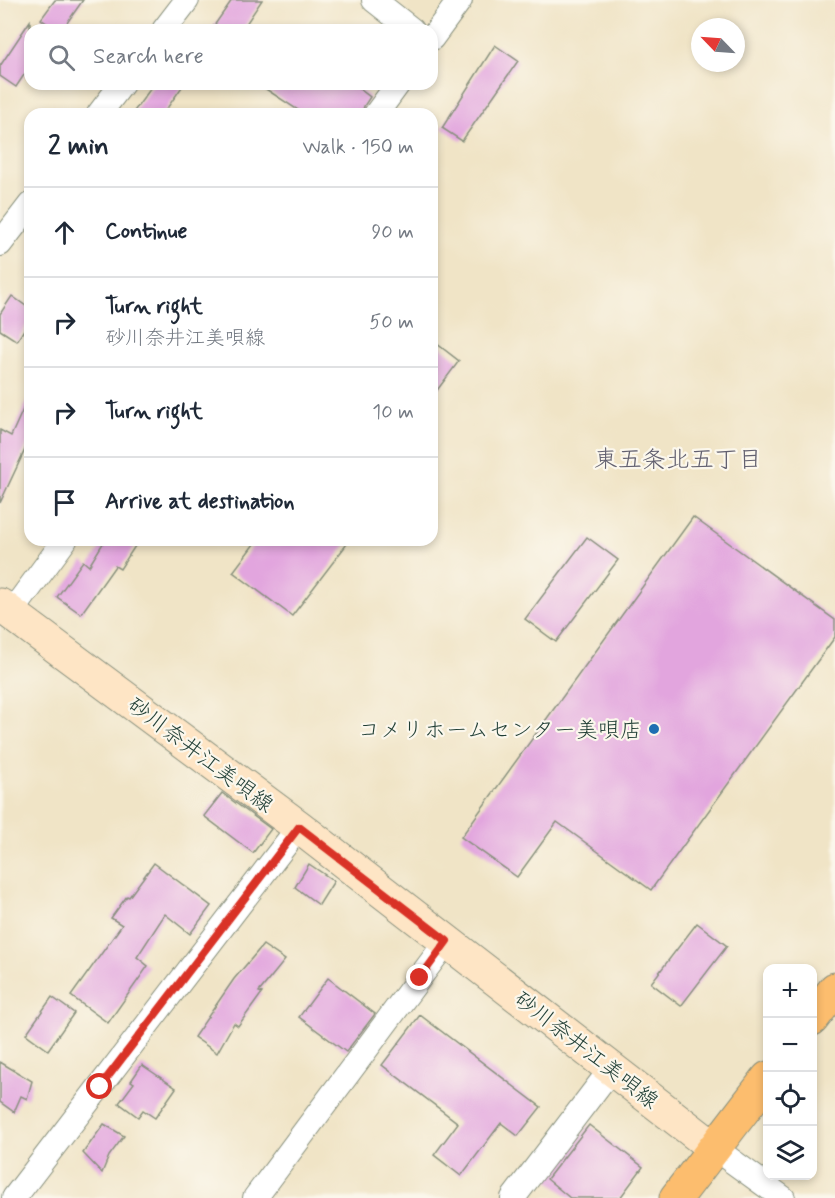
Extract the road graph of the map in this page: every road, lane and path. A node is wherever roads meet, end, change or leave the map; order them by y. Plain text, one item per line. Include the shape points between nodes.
1 (187, 0) edge
2 (374, 0) edge
3 (460, 0) edge
4 (169, 24) edge
5 (404, 24) edge
6 (438, 30) edge
7 (117, 90) edge
8 (394, 90) edge
9 (104, 108) edge
10 (380, 108) edge
11 (24, 213) edge
12 (0, 244) edge
13 (60, 546) edge
14 (6, 609) edge
15 (299, 827) junction
16 (447, 941) junction
17 (835, 989) edge
18 (814, 1018) edge
19 (612, 1068) junction
20 (763, 1084) edge
21 (714, 1148) junction
22 (14, 1198) edge
23 (255, 1198) edge
24 (513, 1198) edge
25 (676, 1198) edge
26 (783, 1198) edge

1 - 4 street
2 - 5 street
3 - 6 street
7 - 9 street
8 - 10 street
11 - 12 street
13 - 14 street
14 - 15 main road, 砂川奈井江美唄線
15 - 16 main road, 砂川奈井江美唄線
15 - 22 street
16 - 19 main road, 砂川奈井江美唄線
16 - 23 street
17 - 18 main road
19 - 21 main road, 砂川奈井江美唄線
19 - 24 street
20 - 21 main road
21 - 25 main road
21 - 26 street

